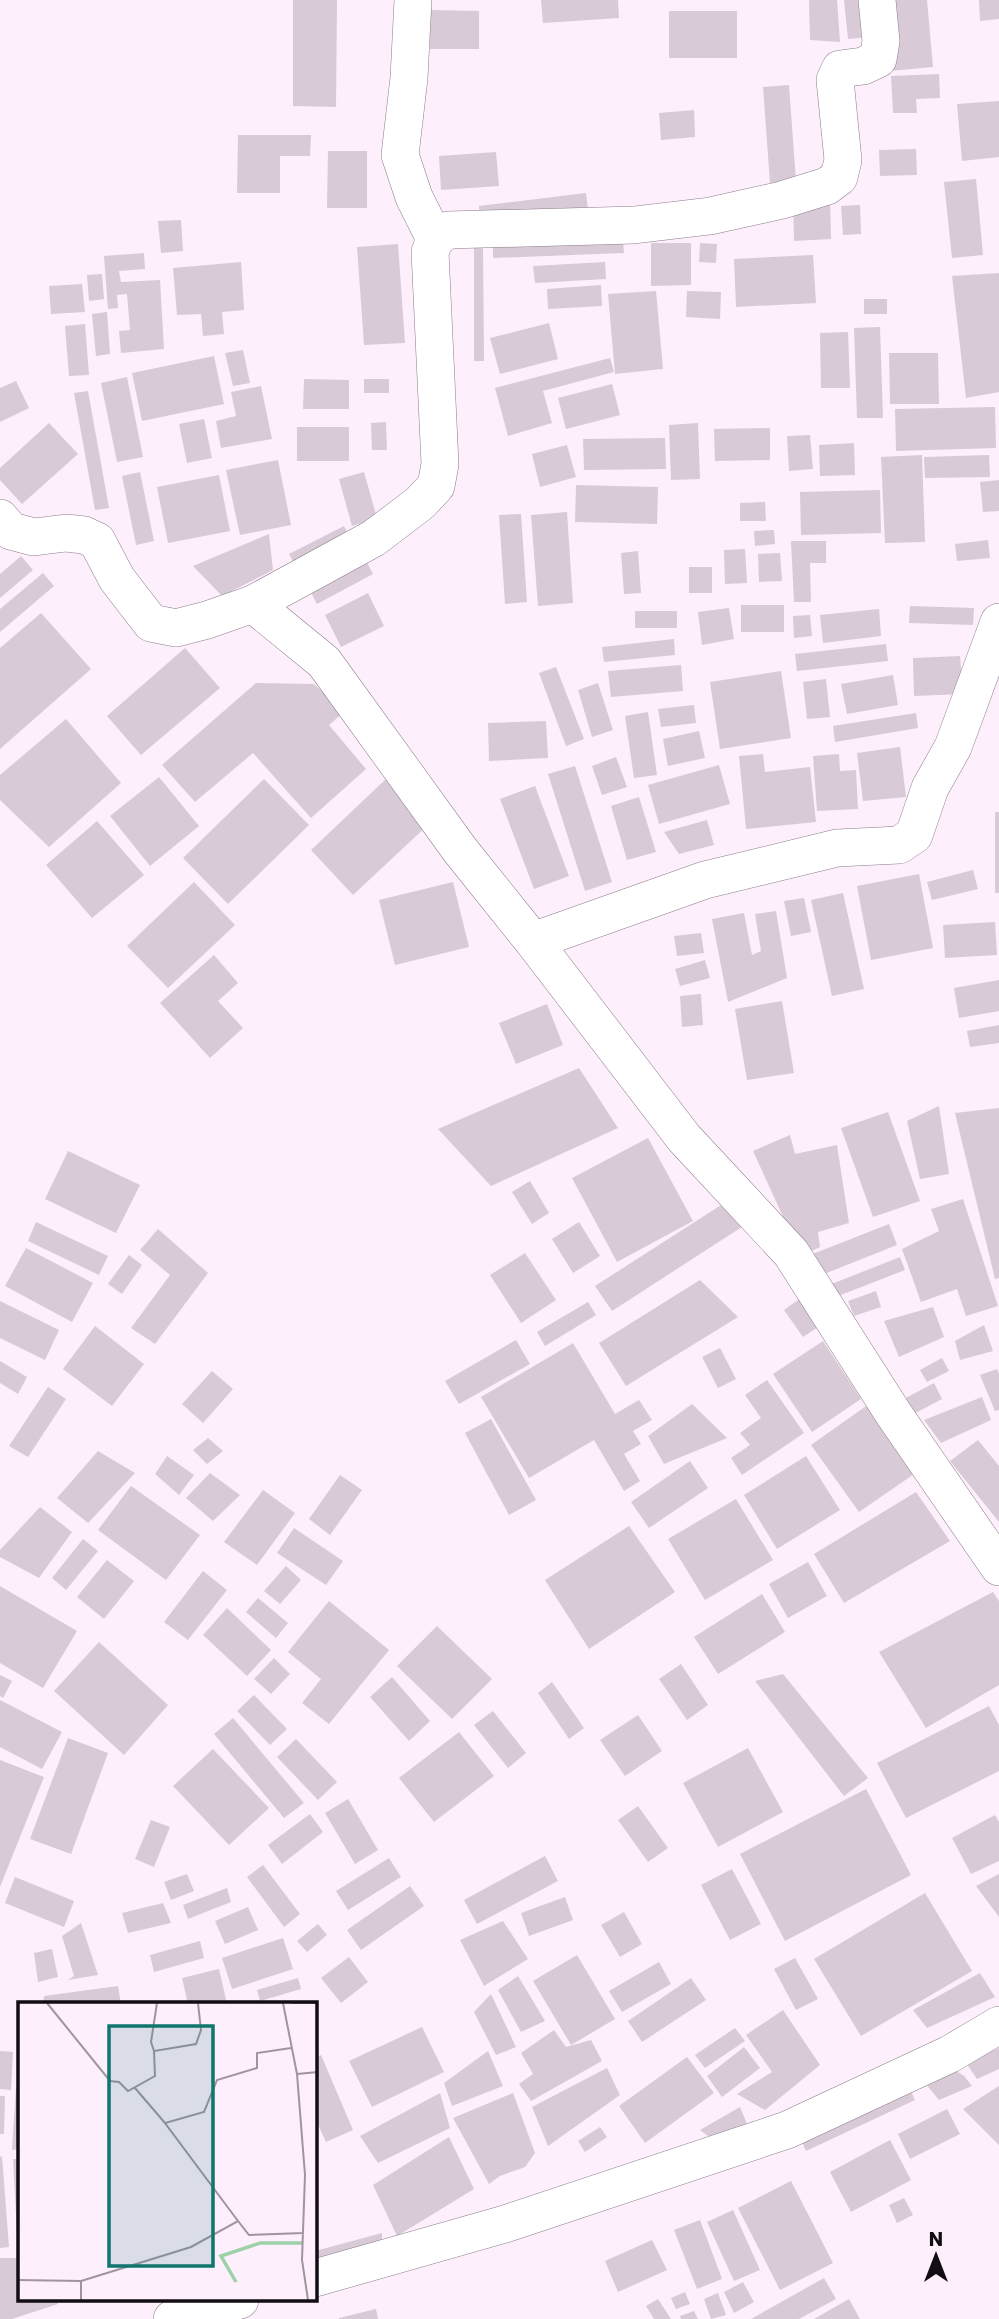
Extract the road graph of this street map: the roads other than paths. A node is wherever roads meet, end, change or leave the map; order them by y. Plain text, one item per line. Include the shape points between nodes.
1 (413, 0) edge
2 (877, 0) edge
3 (435, 239) junction
4 (0, 518) edge
5 (253, 604) junction
6 (999, 622) edge
7 (533, 941) junction
8 (999, 1567) edge
9 (999, 2025) edge
10 (317, 2277) edge
11 (233, 2302) edge
12 (172, 2319) edge

1 - 3 street via 400,155
2 - 3 street via 878,58 863,66 840,69 835,80 843,160 839,177 827,186 709,216 634,225 448,230
3 - 5 street via 430,251 440,464 436,486 374,538
4 - 5 street via 11,531 34,537 66,533 97,541 117,579 151,623 176,628
5 - 7 street via 324,663 460,850
6 - 7 street via 953,747 930,788 914,835 899,845 837,848 705,880
7 - 8 street via 684,1138 791,1253
9 - 10 street via 950,2054 787,2130 505,2224
11 - 12 street

